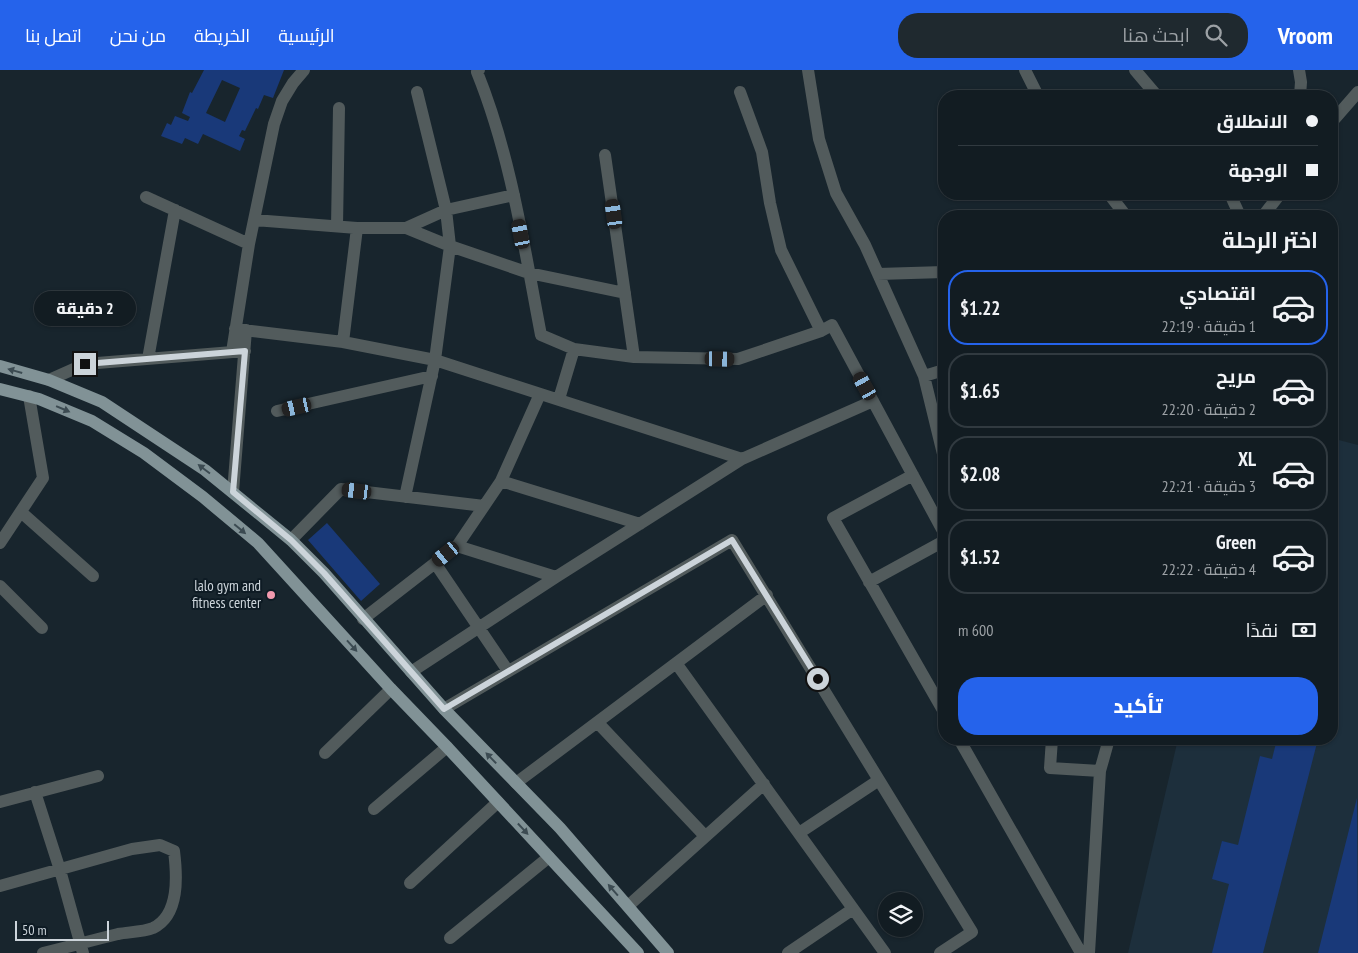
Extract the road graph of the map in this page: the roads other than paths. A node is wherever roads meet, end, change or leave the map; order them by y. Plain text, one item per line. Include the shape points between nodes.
1 (304, 70) edge
2 (808, 70) edge
3 (1025, 70) edge
4 (1135, 70) edge
5 (1299, 70) edge
6 (478, 71) edge
7 (1035, 90) edge
8 (1152, 90) edge
9 (1301, 90) edge
10 (417, 92) dead end
11 (740, 92) dead end
12 (1358, 92) edge
13 (339, 108) dead end
14 (1338, 115) edge
15 (605, 155) dead end
16 (514, 195) junction
17 (146, 197) dead end
18 (1114, 200) edge
19 (175, 210) junction
20 (446, 210) junction
21 (1121, 210) edge
22 (254, 220) junction
23 (337, 226) junction
24 (357, 228) junction
25 (406, 228) junction
26 (249, 244) junction
27 (450, 246) junction
28 (938, 272) edge
29 (529, 273) junction
30 (878, 274) junction
31 (624, 293) junction
32 (241, 330) junction
33 (821, 331) junction
34 (343, 342) junction
35 (574, 349) junction
36 (238, 352) junction
37 (634, 357) junction
38 (148, 359) junction
39 (435, 360) junction
40 (0, 366) edge
41 (938, 372) edge
42 (432, 376) junction
43 (924, 376) junction
44 (48, 380) junction
45 (0, 388) edge
46 (540, 394) junction
47 (29, 396) junction
48 (559, 399) junction
49 (873, 401) junction
50 (278, 411) dead end
51 (938, 433) edge
52 (742, 460) junction
53 (913, 475) junction
54 (501, 481) junction
55 (233, 492) junction
56 (405, 496) junction
57 (484, 506) junction
58 (21, 512) junction
59 (938, 522) edge
60 (640, 524) junction
61 (291, 540) junction
62 (0, 543) edge
63 (938, 544) edge
64 (457, 546) junction
65 (435, 563) junction
66 (93, 576) dead end
67 (556, 577) junction
68 (869, 582) junction
69 (0, 586) edge
70 (767, 595) junction
71 (364, 619) junction
72 (42, 628) dead end
73 (479, 628) junction
74 (676, 663) junction
75 (508, 671) junction
76 (411, 672) junction
77 (391, 689) junction
78 (938, 702) edge
79 (444, 709) junction
80 (598, 723) junction
81 (962, 745) edge
82 (1052, 745) edge
83 (1107, 745) edge
84 (447, 747) junction
85 (324, 753) dead end
86 (1100, 771) junction
87 (98, 776) dead end
88 (879, 780) junction
89 (516, 783) junction
90 (764, 784) junction
91 (36, 792) junction
92 (0, 802) edge
93 (498, 802) junction
94 (374, 810) dead end
95 (799, 833) junction
96 (705, 836) junction
97 (549, 857) junction
98 (60, 870) junction
99 (410, 883) dead end
100 (0, 886) edge
101 (628, 906) junction
102 (853, 909) junction
103 (450, 938) dead end
104 (81, 948) edge
105 (43, 953) edge
106 (638, 953) edge
107 (668, 953) edge
108 (788, 953) edge
109 (885, 953) edge
110 (940, 953) edge
111 (1081, 953) edge
112 (1090, 953) edge

1 - 22 street via 282,101 274,124
2 - 30 street via 819,139 836,192
3 - 7 street
4 - 8 street
5 - 9 street
6 - 16 street
10 - 20 street
11 - 33 street via 762,152 781,250
12 - 14 street
13 - 23 street
15 - 31 street
16 - 20 street
16 - 29 street
17 - 19 street
18 - 21 street
19 - 26 street
19 - 38 street
20 - 25 street
20 - 27 street
22 - 23 street
22 - 26 street
23 - 24 street
24 - 25 street
24 - 34 street
25 - 27 street
26 - 32 street
27 - 29 street
27 - 39 street
28 - 30 street
29 - 31 street
29 - 35 street via 541,336
30 - 43 street
31 - 37 street
32 - 34 street
32 - 36 street
33 - 37 street via 738,359
33 - 49 street via 832,325
34 - 39 street
35 - 37 street
35 - 48 street
36 - 38 street
36 - 55 street
38 - 44 street via 85,364
39 - 42 street
39 - 46 street
44 -> 40 main road
41 - 43 street
42 - 50 street
42 - 56 street
43 - 51 street
55 -> 44 main road via 162,440 102,402
45 - 47 main road
46 - 48 street
46 - 54 street
47 - 58 street via 43,478
47 -> 77 main road via 92,421 144,453 202,497 258,543
48 - 52 street
49 - 52 street
49 - 53 street
52 - 60 street
53 - 59 street
53 - 68 street via 833,518
54 - 57 street
54 - 60 street
55 - 61 main road
56 - 57 street
56 - 61 street via 341,489
57 - 64 street
58 - 62 street
58 - 66 street
60 - 67 street
61 - 71 main road
63 - 68 street
64 - 65 street
64 - 67 street
65 - 71 street
65 - 73 street
67 - 73 street
68 - 78 street
69 - 72 street
70 - 74 street
70 - 75 street via 732,540
70 - 88 street
71 - 76 main road
73 - 75 street
73 - 76 street
74 - 80 street
74 - 90 street
75 - 79 street
76 - 79 main road
77 - 84 main road
77 - 85 street
89 -> 79 main road
80 - 89 street
80 - 96 street
81 - 111 street
82 - 86 street via 1050,768
83 - 86 street
84 - 93 main road
84 - 94 street
86 - 112 street
87 - 91 street
88 - 95 street
88 - 110 street via 972,932
101 -> 89 main road
90 - 95 street
90 - 96 street
91 - 92 street
91 - 98 street
93 -> 97 main road
93 - 99 street
95 - 102 street
96 - 101 street
97 - 103 street
97 - 106 main road
98 - 100 street
98 - 104 street
98 - 104 street via 132,849 160,845 174,851 177,880 166,916 153,928
101 - 107 main road
102 - 108 street
102 - 109 street
104 - 105 street

